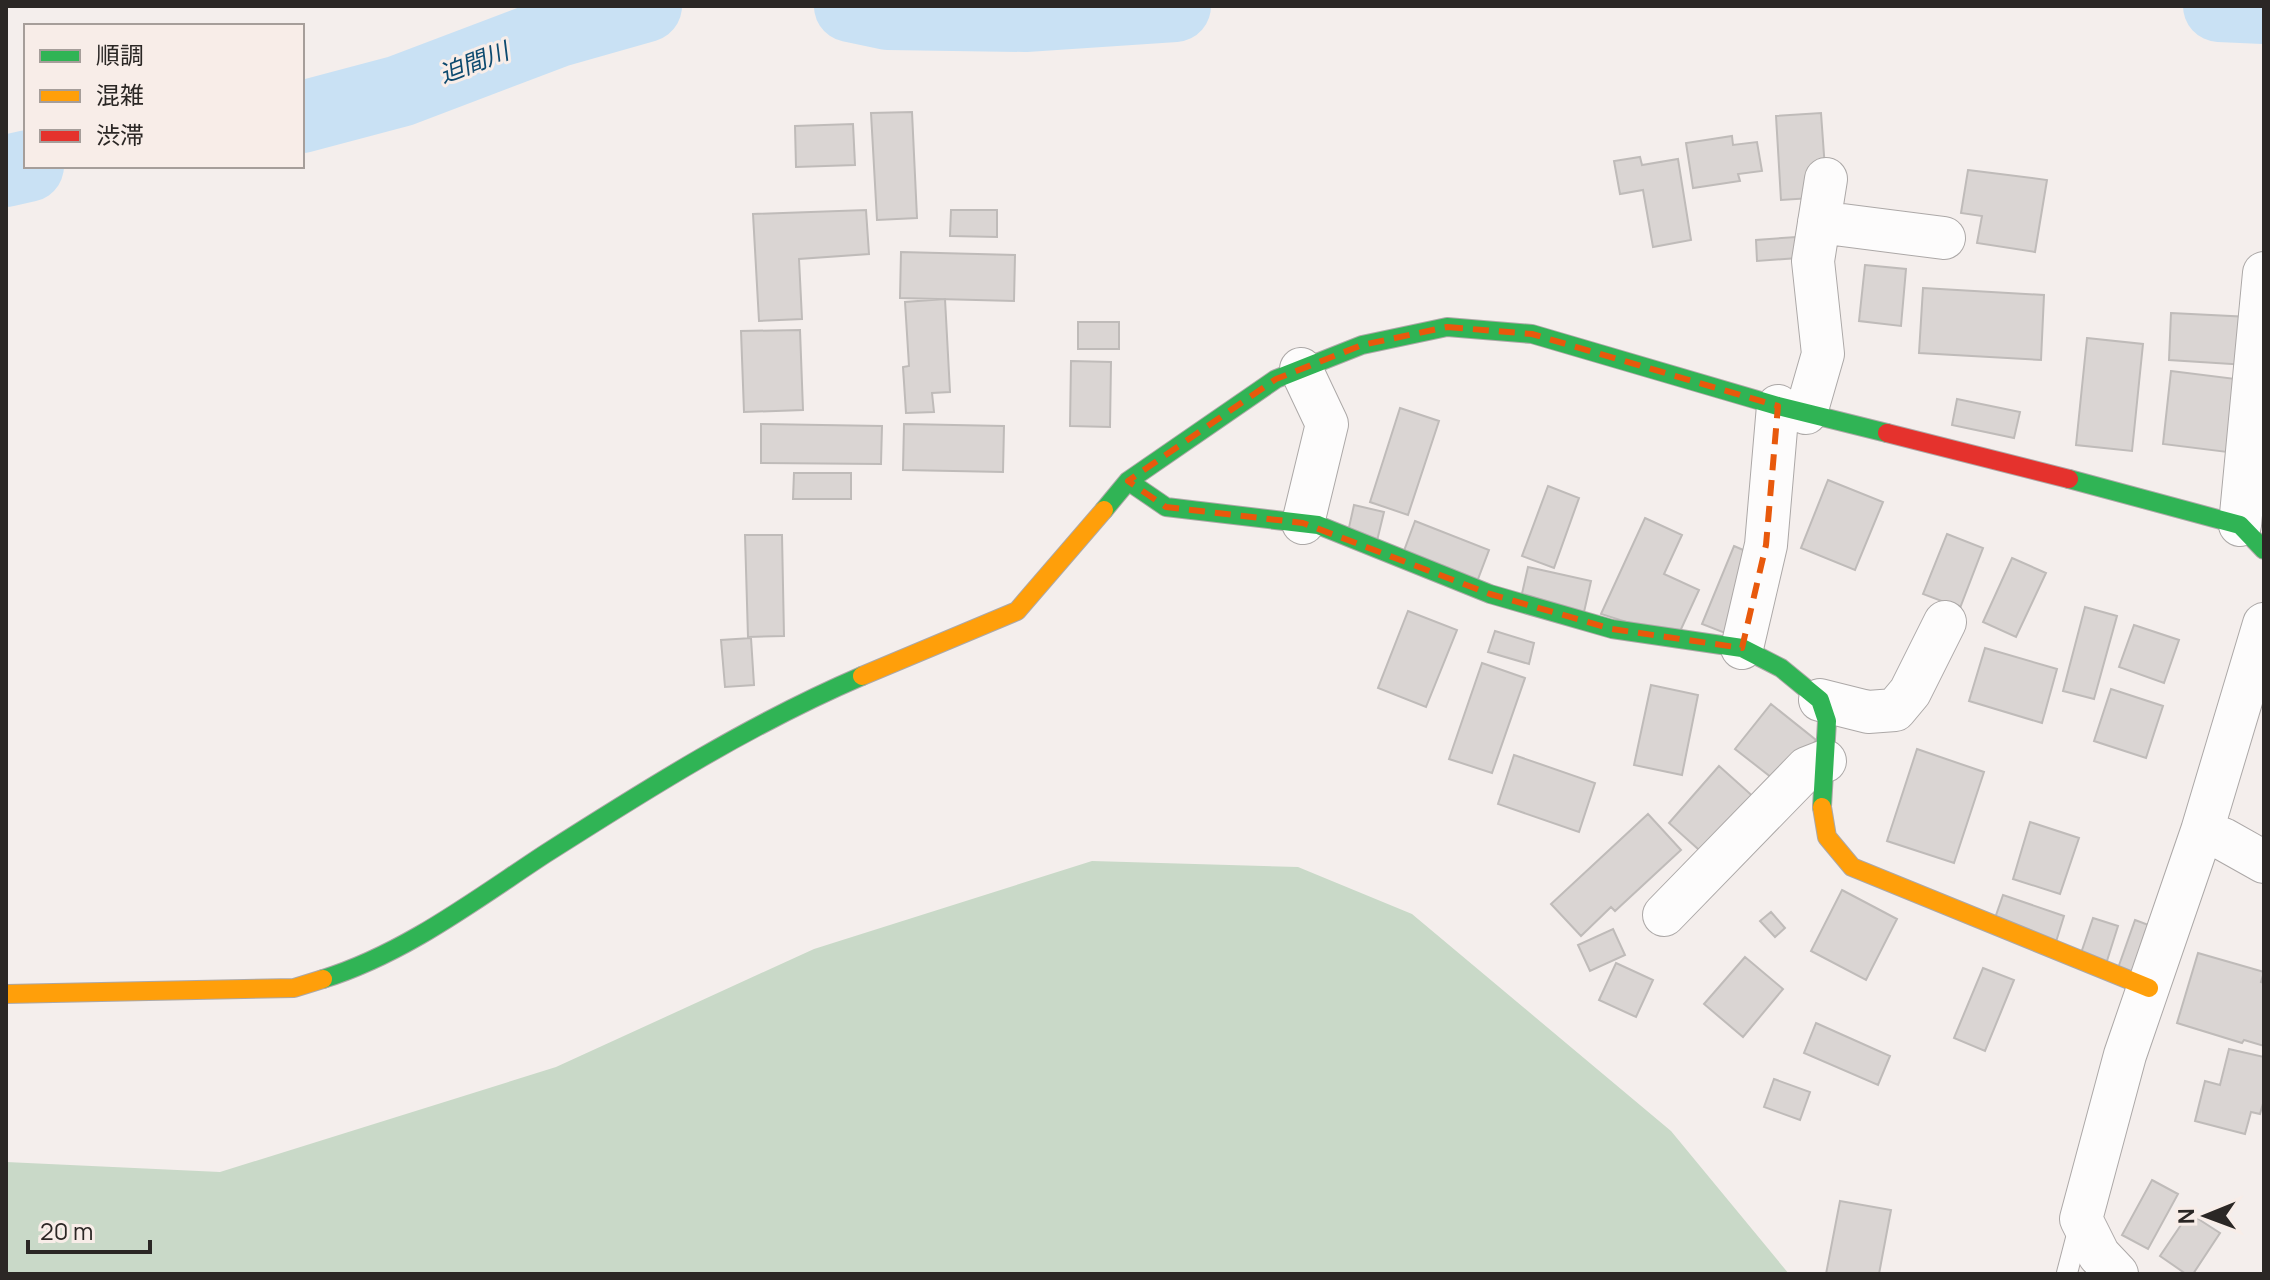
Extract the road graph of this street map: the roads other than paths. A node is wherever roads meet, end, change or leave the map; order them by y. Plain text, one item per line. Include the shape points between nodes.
1 (1826, 179) dead end
2 (1819, 222) junction
3 (1944, 238) dead end
4 (2264, 273) edge
5 (1301, 369) junction
6 (1792, 409) junction
7 (1128, 481) junction
8 (1303, 523) junction
9 (2252, 537) edge
10 (1945, 622) dead end
11 (2264, 624) edge
12 (1742, 648) junction
13 (1820, 700) junction
14 (1825, 761) junction
15 (2202, 831) junction
16 (2264, 862) edge
17 (1664, 915) dead end
18 (2149, 988) junction
19 (6, 994) edge
20 (2081, 1219) junction
21 (2067, 1273) edge
22 (2117, 1274) edge

1 - 2 street
2 - 3 street
2 - 6 street via 1813,261 1823,354
4 - 9 street
5 - 6 street via 1362,345 1447,327 1532,334
5 - 7 street via 1276,379
5 - 8 street via 1327,424
6 - 9 street
6 - 12 street
7 - 8 street via 1166,507
7 - 19 street via 1017,611 802,702 648,788 419,936 336,975 294,988
8 - 12 street via 1490,594 1612,629
10 - 13 street via 1910,692 1895,710 1868,712
11 - 15 street
12 - 13 street via 1781,668
13 - 14 street via 1827,721
14 - 17 street via 1807,768
14 - 18 street via 1822,809 1827,837 1852,867
15 - 16 street
15 - 18 street
18 - 20 street via 2125,1055
20 - 21 lane
20 - 22 street via 2099,1255

